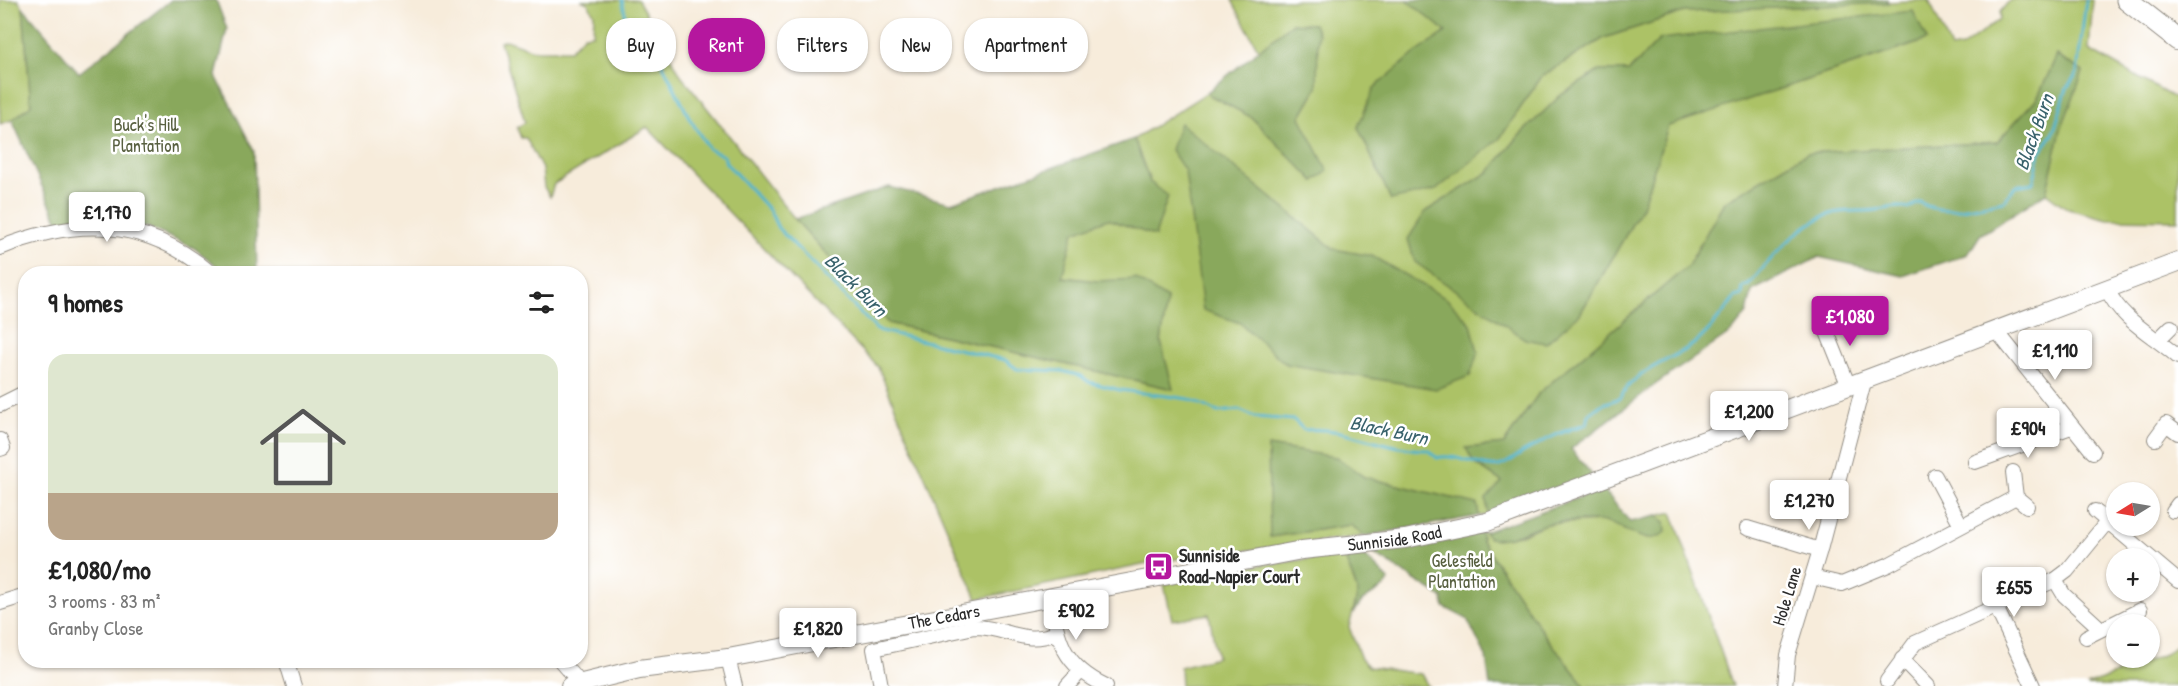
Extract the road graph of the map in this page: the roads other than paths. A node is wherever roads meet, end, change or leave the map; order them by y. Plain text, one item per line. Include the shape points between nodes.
1 (2127, 0) edge
2 (2178, 40) edge
3 (0, 248) edge
4 (2178, 262) edge
5 (202, 266) edge
6 (2107, 289) junction
7 (1823, 322) dead end
8 (2171, 327) dead end
9 (1995, 329) junction
10 (2158, 340) junction
11 (2178, 357) edge
12 (1857, 381) junction
13 (18, 396) edge
14 (0, 405) edge
15 (2071, 427) junction
16 (2178, 433) edge
17 (2155, 439) dead end
18 (0, 440) edge
19 (0, 449) edge
20 (2093, 452) dead end
21 (1975, 462) dead end
22 (2013, 472) dead end
23 (1935, 476) dead end
24 (2016, 497) junction
25 (2027, 506) dead end
26 (2094, 511) dead end
27 (2106, 521) edge
28 (2106, 523) edge
29 (1961, 525) junction
30 (1746, 528) dead end
31 (2124, 536) edge
32 (1820, 550) junction
33 (1812, 577) junction
34 (2055, 580) junction
35 (2178, 581) edge
36 (1050, 596) junction
37 (18, 597) edge
38 (0, 603) edge
39 (1997, 609) junction
40 (2140, 610) dead end
41 (2101, 629) junction
42 (1056, 633) junction
43 (2086, 637) dead end
44 (728, 658) junction
45 (1902, 659) junction
46 (288, 668) edge
47 (568, 668) edge
48 (1081, 671) junction
49 (613, 680) edge
50 (1887, 681) dead end
51 (574, 685) edge
52 (294, 686) edge
53 (735, 686) edge
54 (881, 686) edge
55 (1067, 686) edge
56 (1106, 686) edge
57 (1785, 686) edge
58 (1928, 686) edge
59 (2033, 686) edge

1 - 2 highway
3 - 5 street via 52,231 104,227 143,234
4 - 6 main road, Sunniside Road
6 - 9 main road, Sunniside Road
6 - 10 street via 2134,325
7 - 12 street
8 - 10 street
9 - 12 main road, Sunniside Road
9 - 15 street
10 - 11 street
12 - 32 street, Hole Lane
12 - 36 main road, Sunniside Road via 1545,503 1479,524 1405,539 1302,550
13 - 14 street
15 - 20 street
15 - 21 street
16 - 17 street via 2166,424
18 - 19 street
22 - 24 street
23 - 29 street
24 - 25 street
24 - 29 street
26 - 27 street
28 - 34 street
29 - 33 street via 1888,565 1842,584
30 - 32 street
31 - 35 street
32 - 33 street, Hole Lane
33 - 57 street, Hole Lane via 1788,655
34 - 39 street
34 - 41 street via 2064,595
36 - 42 street
36 - 44 main road, Sunniside Road
37 - 38 street
39 - 45 street via 1916,643
39 - 59 street
40 - 41 street
41 - 43 street
42 - 48 street via 1066,655
42 - 54 street, The Cedars via 1031,640 990,627 974,627 874,649
44 - 49 main road, Sunniside Road via 669,664
44 - 53 street
45 - 50 street
45 - 58 street
46 - 52 street
47 - 51 street via 575,677
48 - 55 street
48 - 56 street
49 - 51 main road, Sunniside Road

